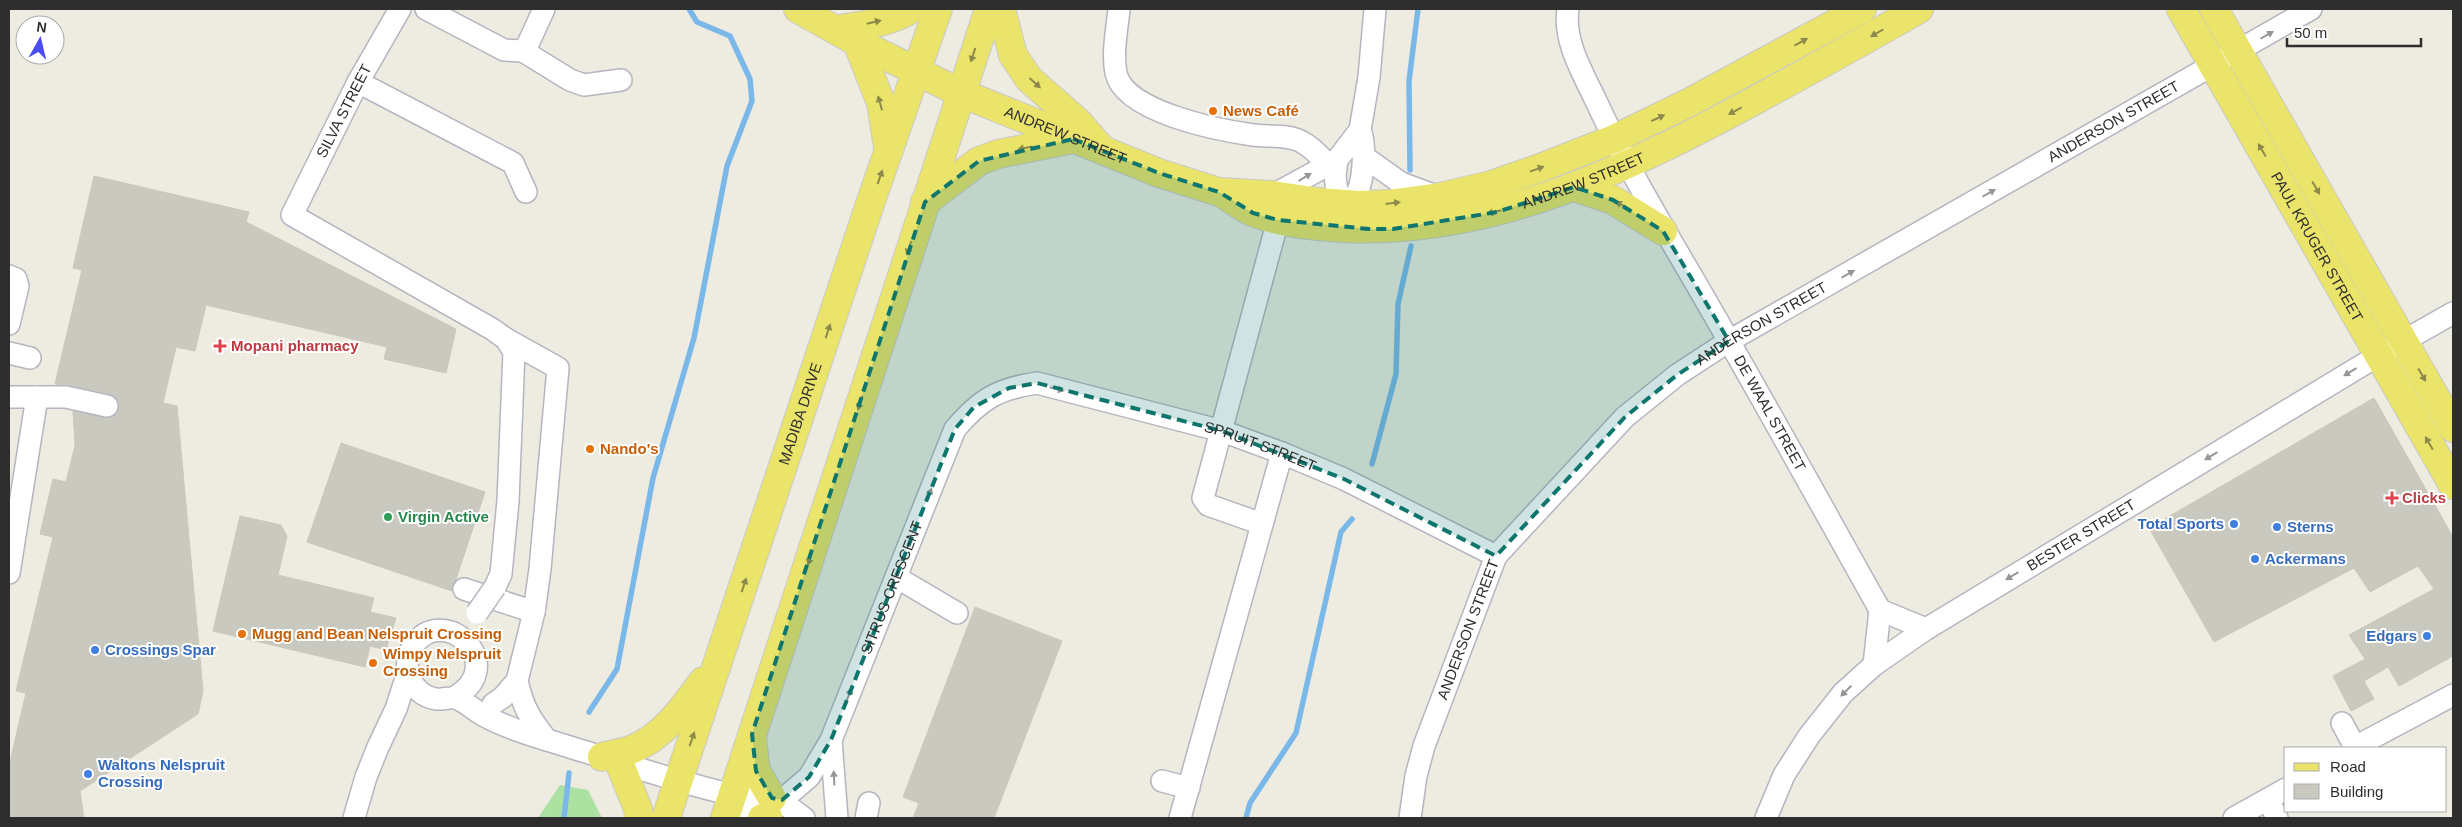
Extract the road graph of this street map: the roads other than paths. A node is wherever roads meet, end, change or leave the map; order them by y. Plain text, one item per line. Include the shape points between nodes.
1 (400, 9) edge
2 (426, 9) edge
3 (544, 9) edge
4 (798, 9) edge
5 (911, 9) edge
6 (938, 9) edge
7 (989, 9) edge
8 (1001, 9) edge
9 (1119, 9) edge
10 (1375, 9) edge
11 (1568, 9) edge
12 (1919, 9) edge
13 (2181, 9) edge
14 (2214, 9) edge
15 (2312, 9) edge
16 (1859, 10) edge
17 (846, 36) junction
18 (523, 51) junction
19 (2238, 52) junction
20 (2213, 66) junction
21 (916, 70) junction
22 (621, 80) dead end
23 (358, 82) junction
24 (961, 93) junction
25 (1360, 130) junction
26 (1073, 139) junction
27 (1614, 139) junction
28 (1102, 150) junction
29 (888, 151) junction
30 (1363, 156) junction
31 (1332, 162) junction
32 (1628, 165) junction
33 (1574, 187) junction
34 (526, 192) dead end
35 (1440, 197) junction
36 (924, 202) junction
37 (1345, 205) junction
38 (1276, 208) junction
39 (1314, 226) junction
40 (1369, 229) junction
41 (1663, 231) junction
42 (9, 276) edge
43 (2453, 313) edge
44 (9, 324) edge
45 (506, 339) junction
46 (1729, 341) junction
47 (2403, 342) junction
48 (9, 352) edge
49 (2379, 355) junction
50 (30, 358) dead end
51 (1009, 388) joint
52 (9, 397) edge
53 (37, 397) junction
54 (107, 406) dead end
55 (2453, 428) edge
56 (1222, 431) junction
57 (1282, 452) junction
58 (2453, 486) edge
59 (1262, 524) junction
60 (1496, 556) junction
61 (9, 573) edge
62 (896, 577) junction
63 (464, 589) dead end
64 (1880, 610) junction
65 (534, 612) junction
66 (957, 613) dead end
67 (1926, 629) junction
68 (463, 639) junction
69 (720, 659) junction
70 (1874, 665) junction
71 (408, 672) junction
72 (476, 672) junction
73 (517, 681) junction
74 (2453, 695) edge
75 (426, 696) junction
76 (455, 697) junction
77 (493, 704) junction
78 (396, 709) junction
79 (2342, 723) dead end
80 (513, 728) junction
81 (752, 734) junction
82 (547, 740) junction
83 (831, 740) junction
84 (2354, 747) edge
85 (2356, 747) edge
86 (610, 759) junction
87 (678, 780) junction
88 (1162, 781) dead end
89 (1189, 788) junction
90 (2277, 794) edge
91 (728, 807) edge
92 (771, 810) edge
93 (836, 817) edge
94 (354, 818) edge
95 (639, 818) edge
96 (666, 818) edge
97 (804, 818) edge
98 (1180, 818) edge
99 (1410, 818) edge
100 (1766, 818) edge
101 (2234, 818) edge
102 (2277, 818) edge

1 - 23 street, SILVA STREET
2 - 18 street via 504,50
3 - 18 street
4 - 17 main road, ANDREW STREET
17 -> 5 main road
6 - 21 main road, MADIBA DRIVE
7 -> 24 main road
8 -> 28 main road via 1013,55 1029,79 1077,121
9 - 31 street via 1114,57 1116,75 1124,91 1138,102 1172,116 1229,131 1301,141
10 - 25 street
11 - 27 street, DE WAAL STREET via 1573,53
12 -> 32 main road, ANDREW STREET via 1712,123
13 - 20 main road, PAUL KRUGER STREET
14 - 19 main road, PAUL KRUGER STREET
19 -> 15 street, ANDERSON STREET
27 -> 16 main road, ANDREW STREET via 1690,102
17 - 21 main road, ANDREW STREET
29 -> 17 main road via 880,103
18 - 22 street via 584,85
19 - 20 street, ANDERSON STREET
19 -> 47 main road, PAUL KRUGER STREET
46 -> 20 street, ANDERSON STREET
49 -> 20 main road, PAUL KRUGER STREET
21 - 24 main road, ANDREW STREET
21 - 29 main road, MADIBA DRIVE
23 - 34 street via 513,163
23 - 45 street, SILVA STREET via 292,215
24 - 26 main road, ANDREW STREET
24 - 36 main road
25 - 30 street
25 - 31 street
26 - 28 main road, ANDREW STREET
26 -> 36 main road via 979,161
27 - 32 street, DE WAAL STREET
35 -> 27 main road, ANDREW STREET via 1499,182
28 - 38 main road, ANDREW STREET via 1159,173
69 -> 29 main road, MADIBA DRIVE
30 - 35 street via 1401,183
30 - 37 street via 1356,195
31 - 37 street via 1337,191
38 -> 31 street
32 - 33 main road, ANDREW STREET
32 - 41 street, DE WAAL STREET
33 -> 40 main road, ANDREW STREET via 1497,212 1393,230
41 -> 33 main road via 1613,200
37 -> 35 main road, ANDREW STREET via 1388,204
36 -> 81 main road
37 - 38 main road, ANDREW STREET
37 - 39 street
37 - 40 street
38 - 39 main road, ANDREW STREET
38 - 56 street
39 - 40 main road, ANDREW STREET
41 - 46 street, DE WAAL STREET
42 - 44 street via 16,279 18,286
43 - 47 street, BESTER STREET
45 - 65 street via 558,368
45 - 68 street, bridge via 514,352 515,366 501,574
46 - 60 street, ANDERSON STREET via 1677,375 1625,418
46 - 64 street, DE WAAL STREET
47 - 49 street, BESTER STREET
47 -> 55 main road, PAUL KRUGER STREET
48 - 50 street
58 -> 49 main road, PAUL KRUGER STREET
49 -> 67 street, BESTER STREET
51 -> 56 street, SPRUIT STREET via 1037,384
62 -> 51 street, SITRUS CRESCENT via 955,430 974,407
52 - 53 street
53 - 54 street via 66,397
53 - 61 street
56 - 57 street, SPRUIT STREET
56 - 59 street via 1204,502
57 - 59 street
57 - 60 street, SPRUIT STREET via 1344,479
59 - 89 street
60 - 99 street, ANDERSON STREET via 1424,746
62 - 66 street
83 -> 62 street, SITRUS CRESCENT
63 - 65 street
64 - 67 street
64 - 70 street
65 - 73 street
67 - 70 street, BESTER STREET
68 - 71 street via 439,631 422,637 410,653
68 - 72 street via 474,652
69 - 86 main road via 661,732
87 -> 69 main road, MADIBA DRIVE
70 -> 100 street, BESTER STREET via 1843,693 1809,736 1784,775
71 - 75 street via 414,686
71 - 78 street
72 - 76 street via 469,687
72 - 77 street
73 - 77 street
73 - 82 street via 530,719
74 - 85 street
75 - 76 street via 436,699
75 - 78 street
76 - 80 street via 484,716
77 - 80 street
78 - 94 street via 378,748
79 - 84 street
80 - 82 street
81 - 91 main road
81 - 92 main road via 756,771
82 - 86 street
83 - 92 street via 809,777
93 -> 83 street, SITRUS CRESCENT
86 - 87 street
86 - 95 main road via 638,809
87 - 91 street
87 - 96 main road, MADIBA DRIVE
88 - 89 street
89 - 98 street
90 - 101 street
90 - 102 street
91 - 92 street
92 - 97 street

